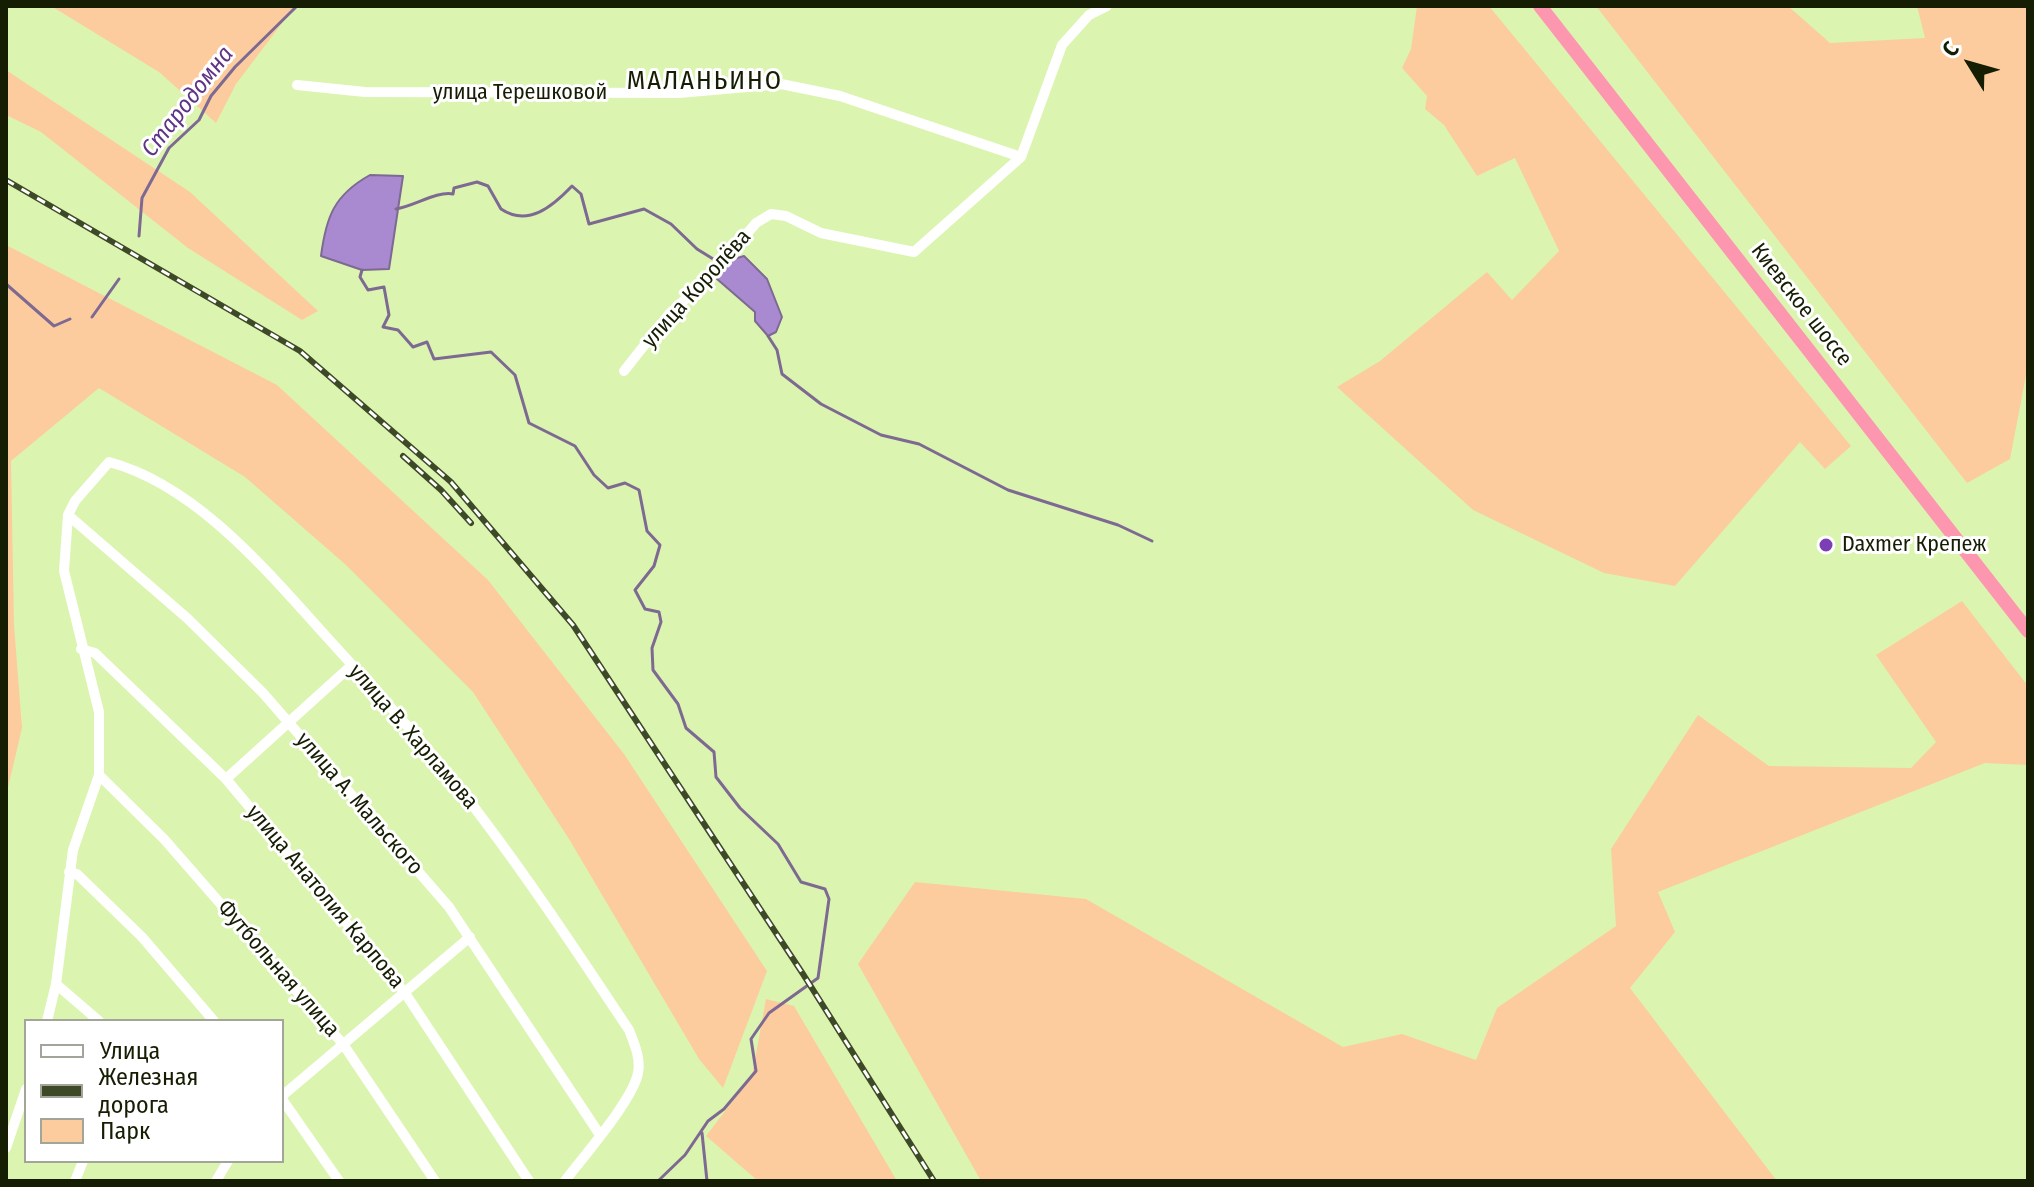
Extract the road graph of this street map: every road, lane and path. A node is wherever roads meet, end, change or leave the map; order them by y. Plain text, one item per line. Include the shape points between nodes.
1 (1107, 6) edge
2 (1540, 6) edge
3 (297, 85) dead end
4 (1021, 157) junction
5 (624, 371) dead end
6 (68, 515) junction
7 (2028, 631) edge
8 (81, 649) junction
9 (352, 665) junction
10 (288, 724) junction
11 (99, 775) junction
12 (226, 779) junction
13 (69, 872) junction
14 (470, 937) junction
15 (56, 984) junction
16 (405, 993) junction
17 (47, 1019) edge
18 (97, 1019) edge
19 (212, 1019) edge
20 (343, 1044) junction
21 (24, 1095) edge
22 (284, 1095) edge
23 (284, 1100) edge
24 (600, 1135) junction
25 (6, 1148) edge
26 (225, 1163) edge
27 (216, 1181) edge
28 (339, 1181) edge
29 (435, 1181) edge
30 (529, 1181) edge
31 (565, 1181) edge

1 - 4 street via 1089,15 1062,45
2 - 7 highway, Киевское шоссе
3 - 4 street, улица Терешковой via 365,92 679,93 781,84 840,96
4 - 5 street, улица Королёва via 914,252 821,233 771,214 756,223 715,272 669,314
6 - 8 street via 64,571
6 - 9 street, улица В. Харламова via 109,462 122,466 171,492 238,541
6 - 10 street, улица А. Мальского via 187,618
8 - 11 street via 99,712
8 - 12 street, улица Анатолия Карпова via 95,653
9 - 10 street
9 - 24 street, улица В. Харламова via 479,813 629,1030 638,1074
10 - 12 street
10 - 14 street, улица А. Мальского
11 - 13 street
11 - 20 street, Футбольная улица via 164,839
12 - 16 street, улица Анатолия Карпова
13 - 15 street
13 - 19 street via 142,937
14 - 16 street
14 - 24 street, улица А. Мальского
15 - 17 street
15 - 18 street
16 - 20 street
16 - 30 street, улица Анатолия Карпова
20 - 22 street
20 - 29 street, Футбольная улица
21 - 25 street
23 - 28 street
24 - 31 street, улица В. Харламова
26 - 27 street

